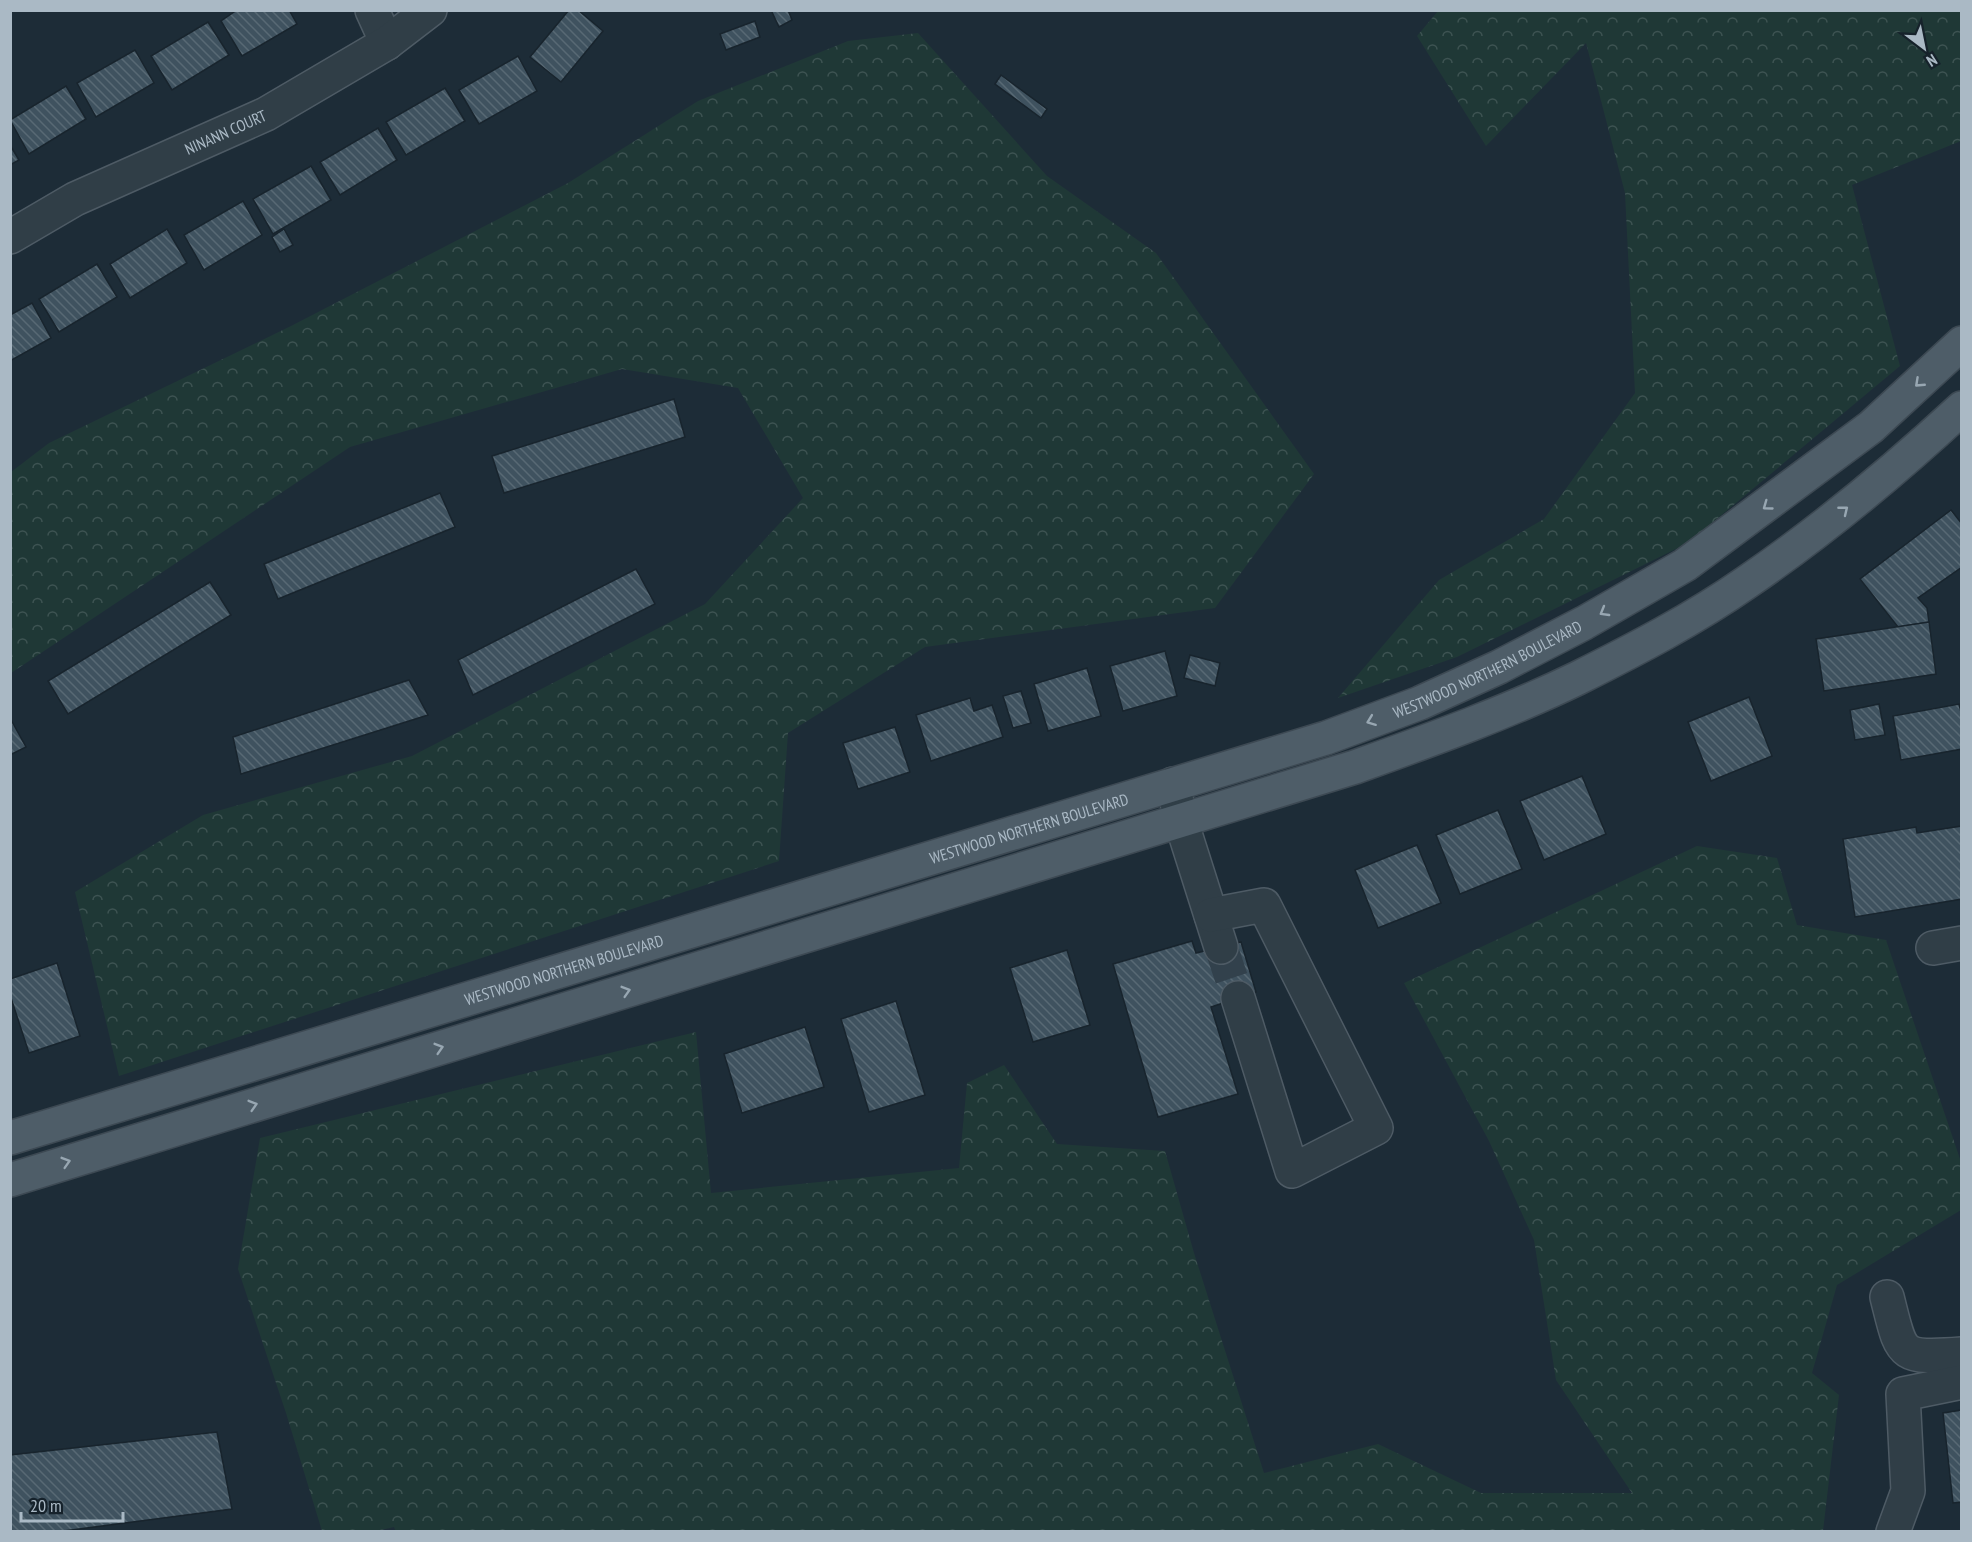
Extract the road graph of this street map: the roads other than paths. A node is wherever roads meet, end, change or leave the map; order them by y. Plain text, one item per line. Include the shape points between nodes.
1 (372, 10) edge
2 (430, 10) edge
3 (387, 43) junction
4 (10, 237) edge
5 (1962, 343) edge
6 (1962, 408) edge
7 (1173, 784) junction
8 (1181, 821) junction
9 (1211, 915) junction
10 (1221, 947) tunnel mouth
11 (1238, 998) tunnel mouth
12 (10, 1138) edge
13 (12, 1174) edge
14 (1887, 1297) dead end
15 (1962, 1354) edge
16 (1962, 1382) edge
17 (1893, 1532) edge

1 - 3 street
2 - 3 street, NINANN COURT
3 - 4 street, NINANN COURT via 266,114 75,199
5 -> 7 main road, WESTWOOD NORTHERN BOULEVARD via 1870,428 1776,499 1685,565 1584,623 1420,703 1326,738
8 -> 6 main road via 1355,767 1472,725 1616,658 1747,582 1851,504
7 - 8 street
7 - 12 main road, WESTWOOD NORTHERN BOULEVARD
8 - 9 street
13 -> 8 main road
9 - 10 street
9 - 11 street via 1264,905 1376,1128 1292,1171
14 - 15 street via 1904,1349 1929,1357
16 - 17 street via 1903,1394 1908,1491

